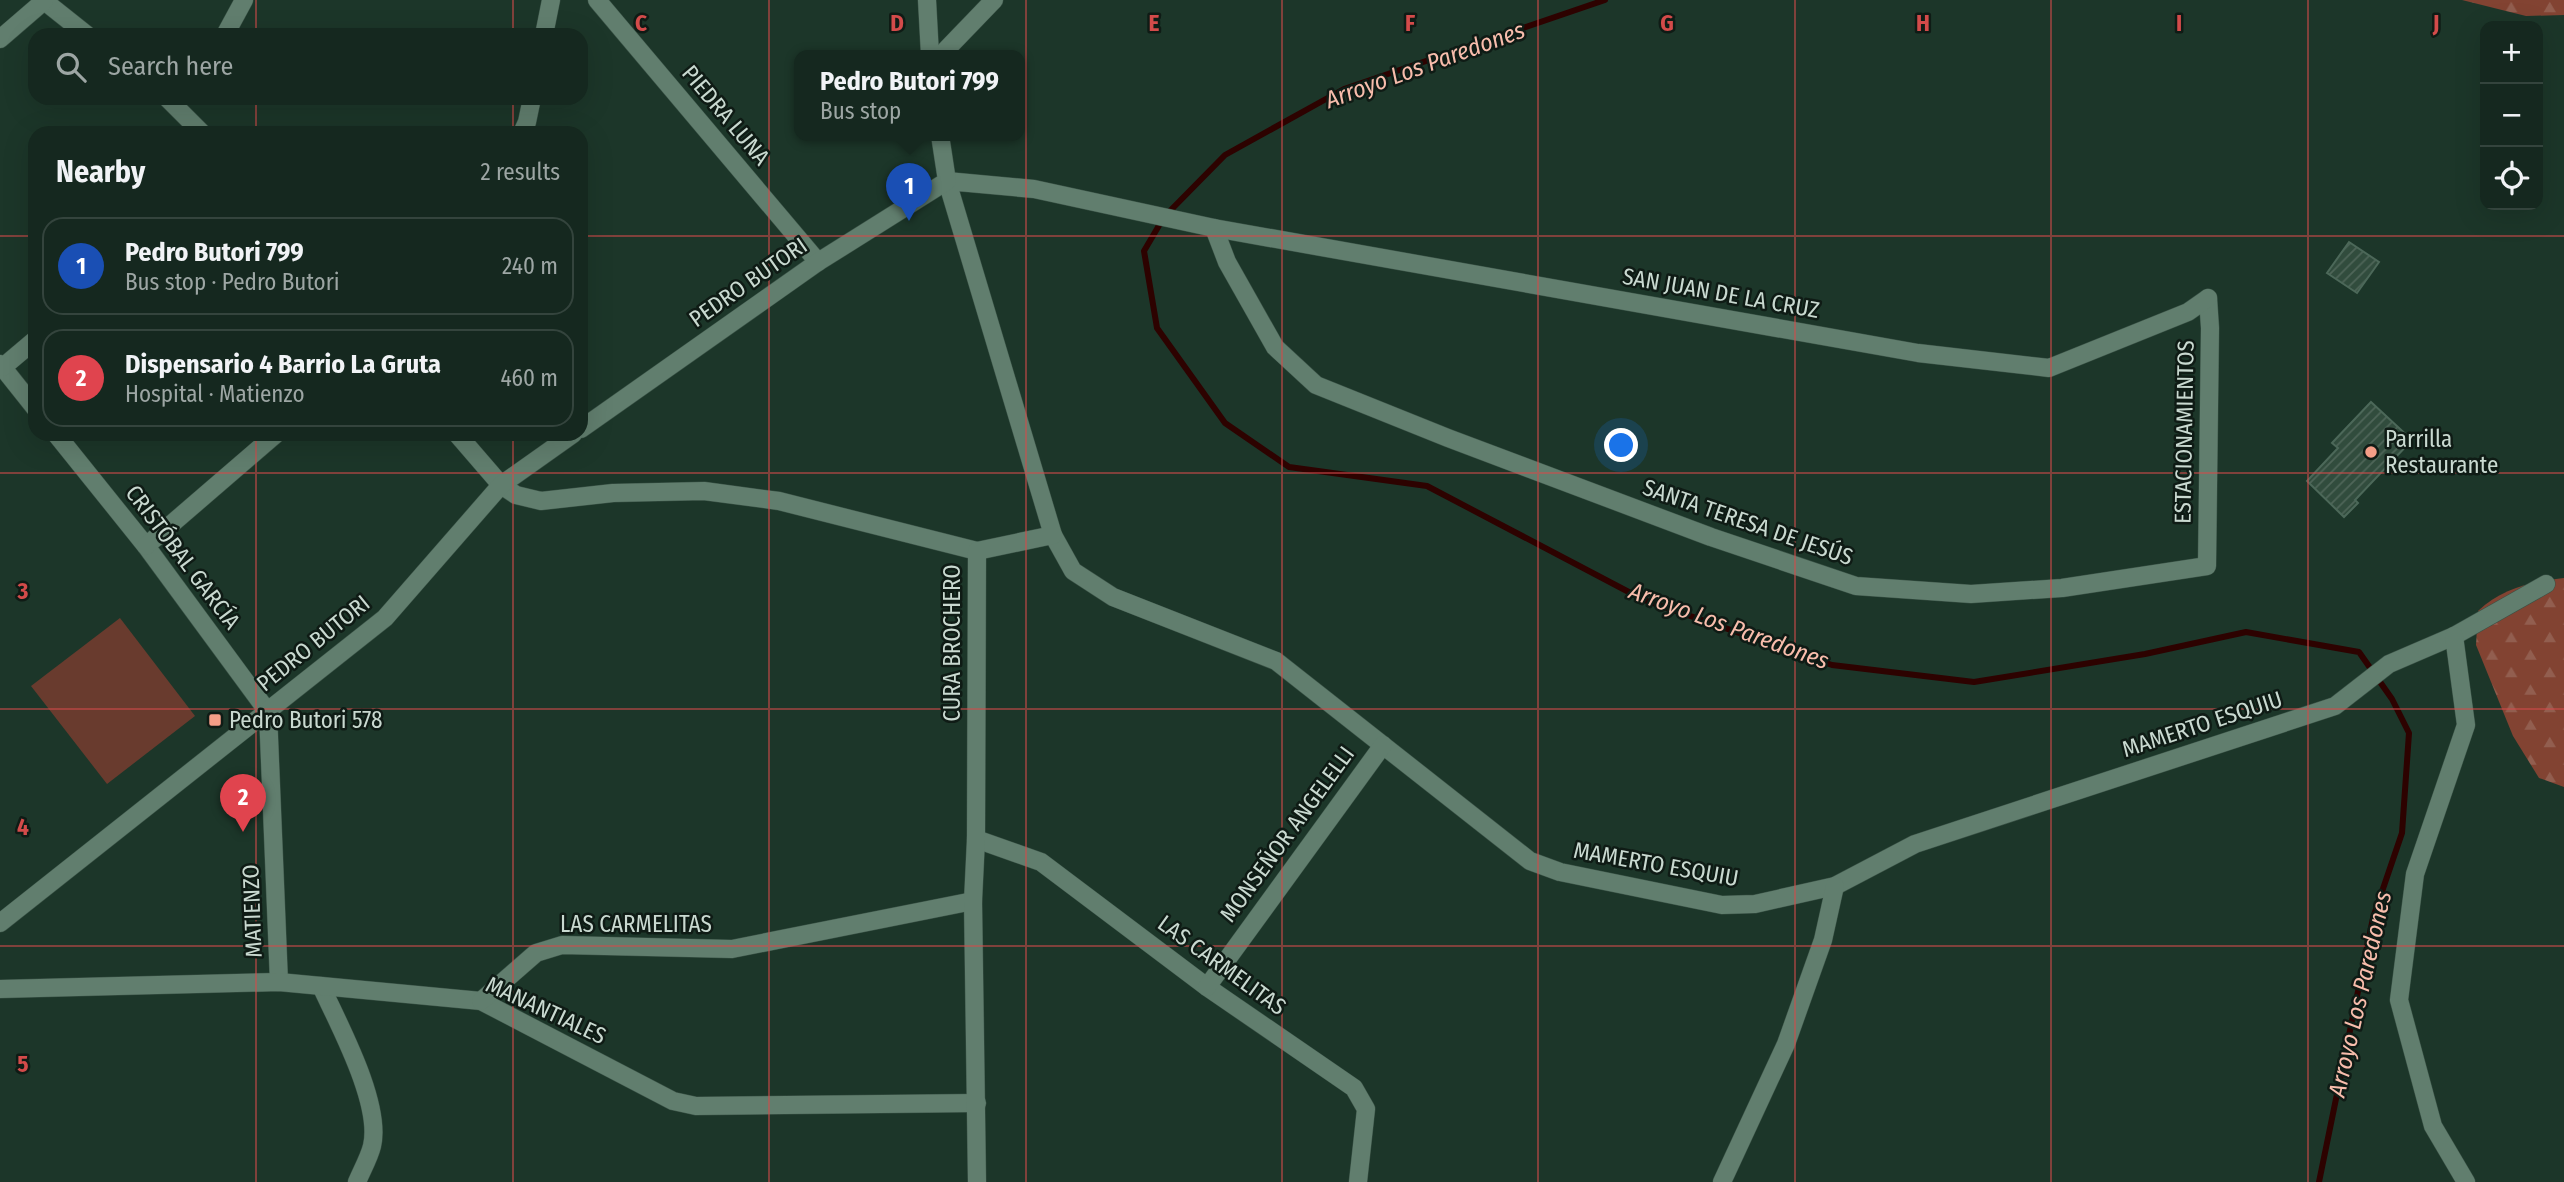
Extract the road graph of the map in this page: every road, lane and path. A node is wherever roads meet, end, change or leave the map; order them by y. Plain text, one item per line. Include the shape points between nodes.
1 (244, 0) edge
2 (551, 0) edge
3 (597, 0) edge
4 (927, 0) edge
5 (994, 0) edge
6 (44, 1) edge
7 (78, 28) edge
8 (229, 28) edge
9 (545, 28) edge
10 (0, 39) edge
11 (930, 50) edge
12 (946, 50) edge
13 (178, 105) edge
14 (531, 105) edge
15 (196, 126) edge
16 (525, 126) edge
17 (941, 141) edge
18 (947, 181) junction
19 (1214, 228) junction
20 (818, 262) junction
21 (2208, 298) joint
22 (28, 345) edge
23 (1, 366) edge
24 (28, 399) edge
25 (588, 424) edge
26 (62, 441) edge
27 (268, 441) edge
28 (463, 441) edge
29 (563, 441) edge
30 (501, 485) junction
31 (1053, 535) junction
32 (146, 545) junction
33 (977, 551) junction
34 (2207, 566) joint
35 (2546, 584) dead end
36 (2454, 636) junction
37 (268, 712) junction
38 (1383, 745) junction
39 (976, 839) junction
40 (1835, 886) junction
41 (974, 901) junction
42 (0, 923) edge
43 (279, 982) junction
44 (321, 986) junction
45 (1207, 987) junction
46 (0, 989) edge
47 (481, 1001) junction
48 (977, 1103) junction
49 (357, 1182) edge
50 (977, 1182) edge
51 (1358, 1182) edge
52 (1722, 1182) edge
53 (2466, 1182) edge

1 - 8 street
2 - 9 street
3 - 20 street, PIEDRA LUNA
4 - 11 street
5 - 12 street
6 - 7 street
6 - 10 street
13 - 15 street
14 - 16 street
17 - 18 street
18 - 19 street, SAN JUAN DE LA CRUZ via 1034,189
18 - 20 street, PEDRO BUTORI
18 - 31 street
19 - 21 street, SAN JUAN DE LA CRUZ via 1918,353 2049,368 2188,312
19 - 34 street, SANTA TERESA DE JESÚS via 1227,262 1275,347 1316,385 1724,542 1856,586 1971,594 2062,587
20 - 25 street, PEDRO BUTORI
21 - 34 street, ESTACIONAMIENTOS
22 - 23 street
23 - 24 street
26 - 32 street, CRISTÓBAL GARCÍA
27 - 32 street
28 - 30 street
29 - 30 street, PEDRO BUTORI
30 - 33 street via 516,495 541,501 613,493 704,491 779,501
30 - 37 street, PEDRO BUTORI via 385,618
31 - 33 street, CURA BROCHERO
31 - 38 street, MAMERTO ESQUIU via 1073,571 1113,597 1276,661
32 - 37 street, CRISTÓBAL GARCÍA
33 - 39 street, CURA BROCHERO
35 - 36 street, MAMERTO ESQUIU
36 - 40 street, MAMERTO ESQUIU via 2389,664 2335,706 1915,844
36 - 53 street via 2466,725 2415,874 2399,999 2433,1126
37 - 42 street, PEDRO BUTORI
37 - 43 street, MATIENZO
38 - 40 street, MAMERTO ESQUIU via 1530,861 1560,872 1722,905 1755,904
38 - 45 street, MONSEÑOR ANGELELLI
39 - 41 street, CURA BROCHERO
39 - 45 street, LAS CARMELITAS via 1041,862
40 - 52 street via 1823,940 1786,1044
41 - 47 street, LAS CARMELITAS via 732,949 562,945 536,953
41 - 48 street, CURA BROCHERO
43 - 44 street, MANANTIALES
43 - 46 street, MANANTIALES
44 - 47 street, MANANTIALES
44 - 49 street via 362,1074 371,1110 372,1144
45 - 51 street, LAS CARMELITAS via 1354,1088 1366,1109
47 - 48 street, MANANTIALES via 673,1101 695,1106
48 - 50 street, CURA BROCHERO

